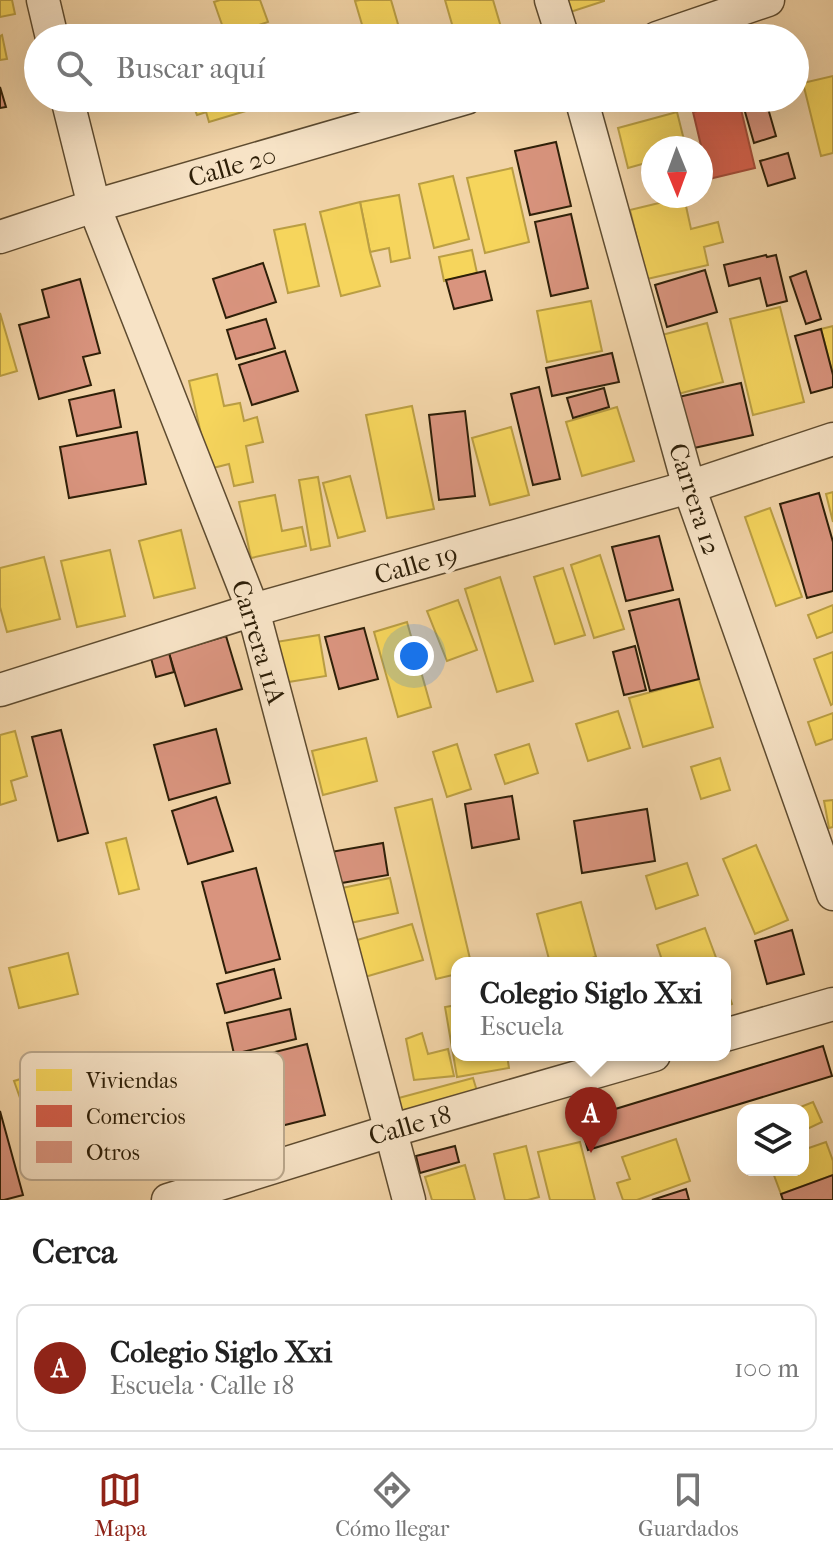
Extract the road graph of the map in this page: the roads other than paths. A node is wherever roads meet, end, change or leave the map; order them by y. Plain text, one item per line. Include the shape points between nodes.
1 (43, 0) edge
2 (551, 0) edge
3 (768, 0) edge
4 (49, 24) edge
5 (559, 24) edge
6 (698, 24) edge
7 (70, 112) edge
8 (418, 112) edge
9 (585, 112) edge
10 (94, 206) junction
11 (0, 237) edge
12 (833, 439) edge
13 (689, 487) junction
14 (253, 610) junction
15 (0, 690) edge
16 (833, 894) edge
17 (833, 1004) edge
18 (731, 1033) edge
19 (633, 1061) edge
20 (390, 1131) junction
21 (284, 1164) edge
22 (232, 1180) edge
23 (168, 1200) edge
24 (409, 1200) edge

1 - 4 street
2 - 5 street
3 - 6 street
7 - 10 street, Carrera 11A
8 - 10 street, Calle 20
9 - 13 street, Carrera 12
10 - 11 street, Calle 20
10 - 14 street, Carrera 11A
12 - 13 street, Calle 19
13 - 14 street, Calle 19
13 - 16 street, Carrera 12
14 - 15 street, Calle 19
14 - 20 street, Carrera 11A
17 - 18 street
19 - 20 street, Calle 18
20 - 21 street, Calle 18
20 - 24 street, Carrera 11A
22 - 23 street, Calle 18

